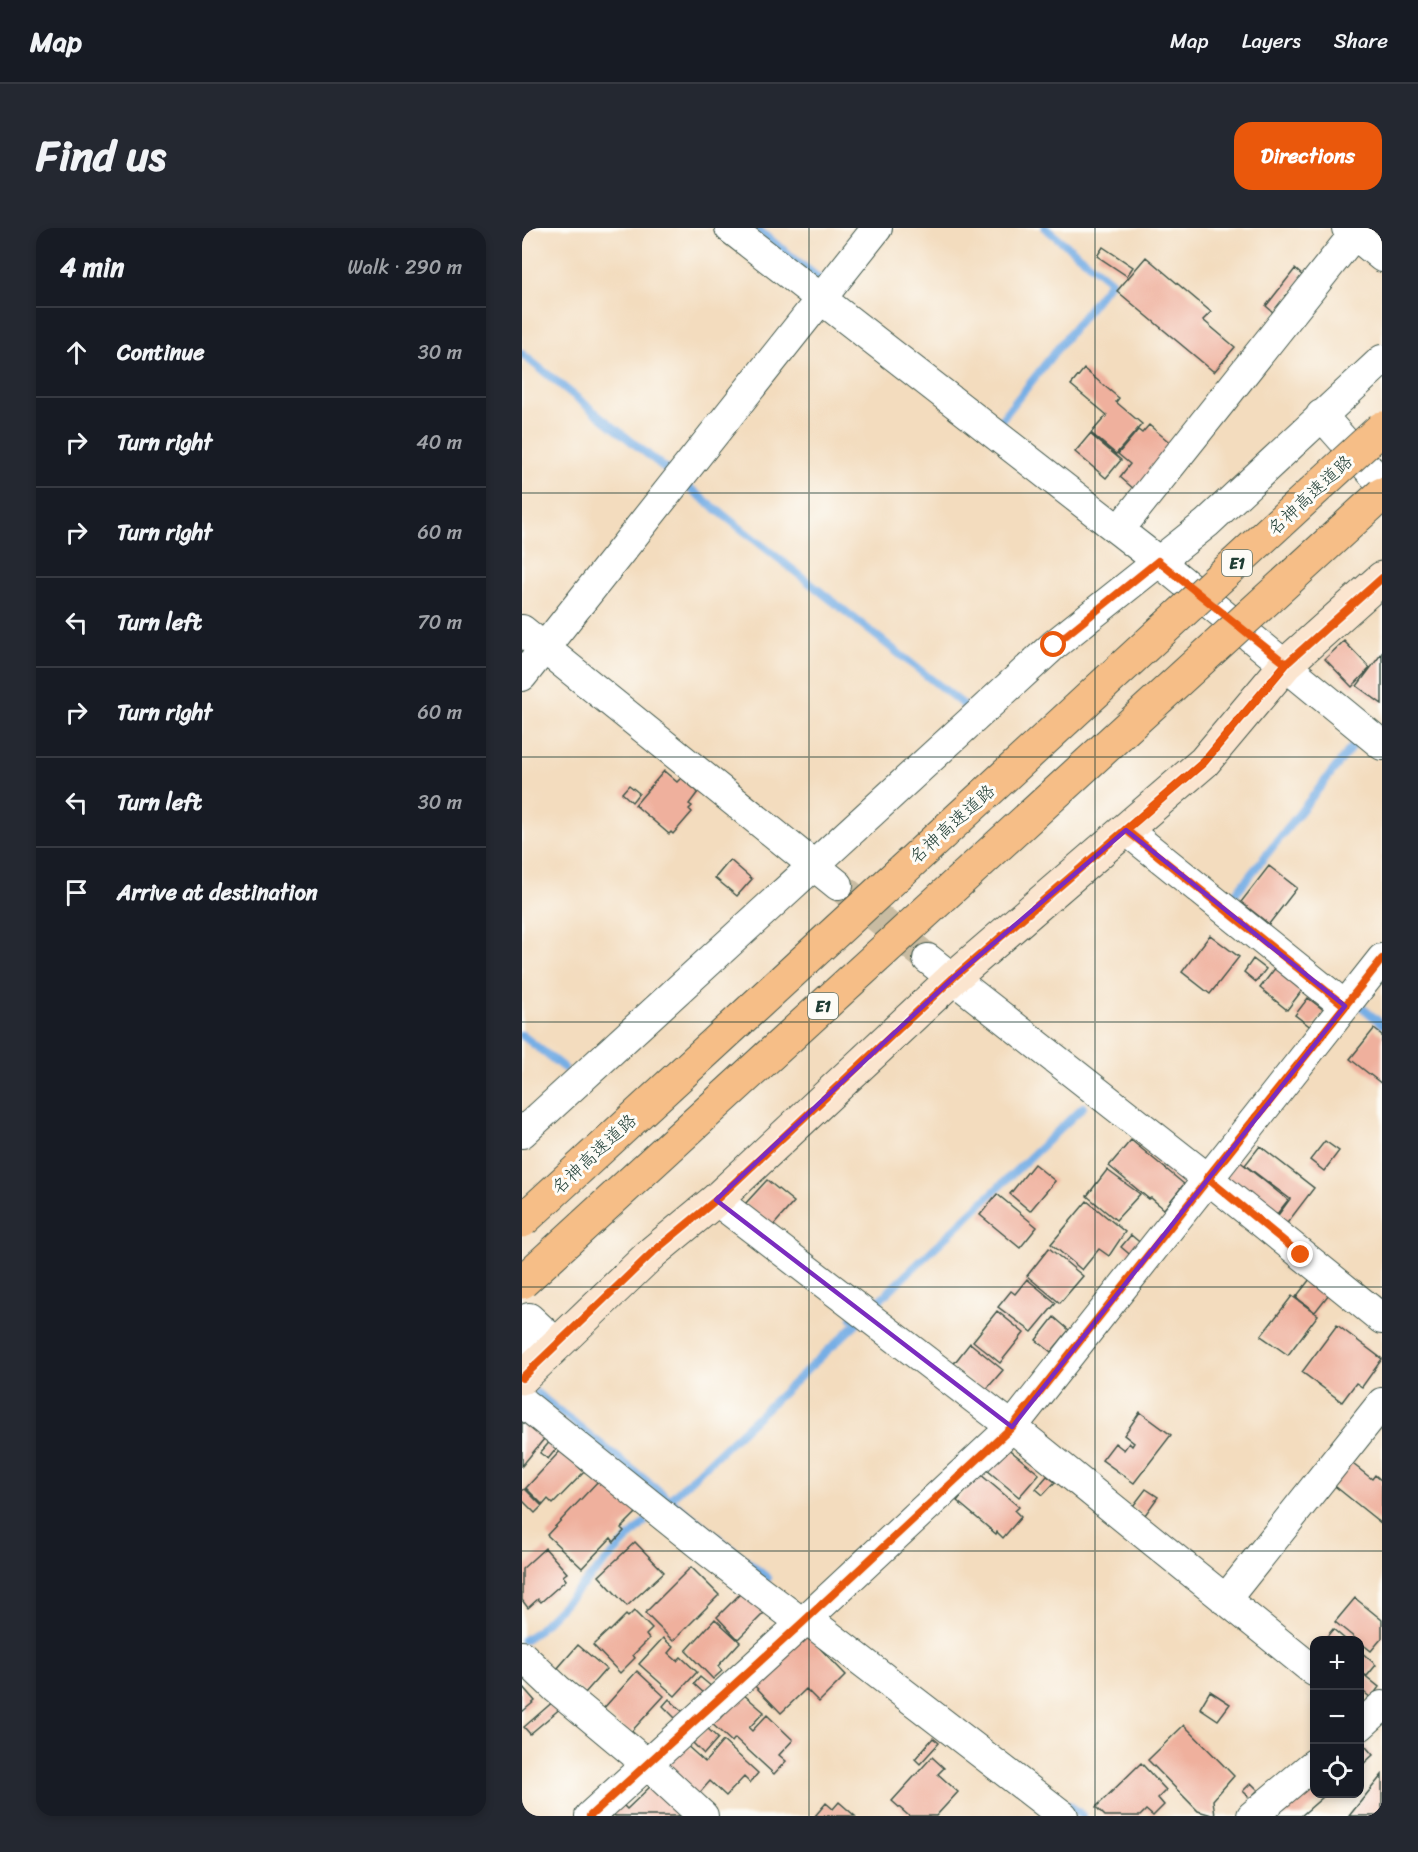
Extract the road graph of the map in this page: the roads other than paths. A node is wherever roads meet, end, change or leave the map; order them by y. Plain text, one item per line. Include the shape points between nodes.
1 (730, 228) edge
2 (877, 228) edge
3 (1353, 230) edge
4 (1382, 257) edge
5 (821, 297) junction
6 (1382, 360) edge
7 (1322, 415) junction
8 (1382, 428) edge
9 (1382, 484) edge
10 (1382, 494) edge
11 (1119, 530) junction
12 (1158, 561) junction
13 (1382, 578) edge
14 (533, 639) edge
15 (1286, 664) junction
16 (522, 676) edge
17 (1382, 744) edge
18 (1126, 830) junction
19 (815, 866) junction
20 (838, 885) tunnel mouth
21 (1382, 959) edge
22 (940, 968) junction
23 (1345, 1006) junction
24 (522, 1133) edge
25 (1207, 1178) junction
26 (716, 1200) junction
27 (522, 1221) edge
28 (522, 1282) edge
29 (1382, 1319) edge
30 (534, 1349) edge
31 (522, 1402) edge
32 (1382, 1403) edge
33 (1012, 1426) junction
34 (1225, 1599) junction
35 (802, 1623) junction
36 (522, 1656) edge
37 (1310, 1668) edge
38 (647, 1764) junction
39 (1310, 1767) edge
40 (590, 1816) edge
41 (703, 1816) edge
42 (1063, 1816) edge
43 (1252, 1816) edge

1 - 5 street
2 - 5 street
3 - 4 street
3 - 11 street
5 - 11 street
5 - 14 street
6 - 7 street
7 - 9 street
7 - 12 street via 1207,523
8 - 27 highway, 名神高速道路 / E1, bridge
10 - 28 highway, E1, bridge
11 - 12 street
12 - 15 street
12 - 19 street via 1054,645
13 - 15 street
14 - 16 street
14 - 19 street
15 - 17 street
15 - 18 street via 1204,762
18 - 22 street
18 - 23 street
19 - 20 street
19 - 24 street
21 - 23 street
22 - 25 street
22 - 26 street
23 - 25 street
25 - 29 street
25 - 33 street
26 - 30 street
26 - 33 street
31 - 35 street
32 - 34 street
33 - 34 street
33 - 35 street
34 - 37 street
35 - 38 street
35 - 42 street via 811,1622
36 - 38 street
38 - 40 street
38 - 41 street
39 - 43 street

